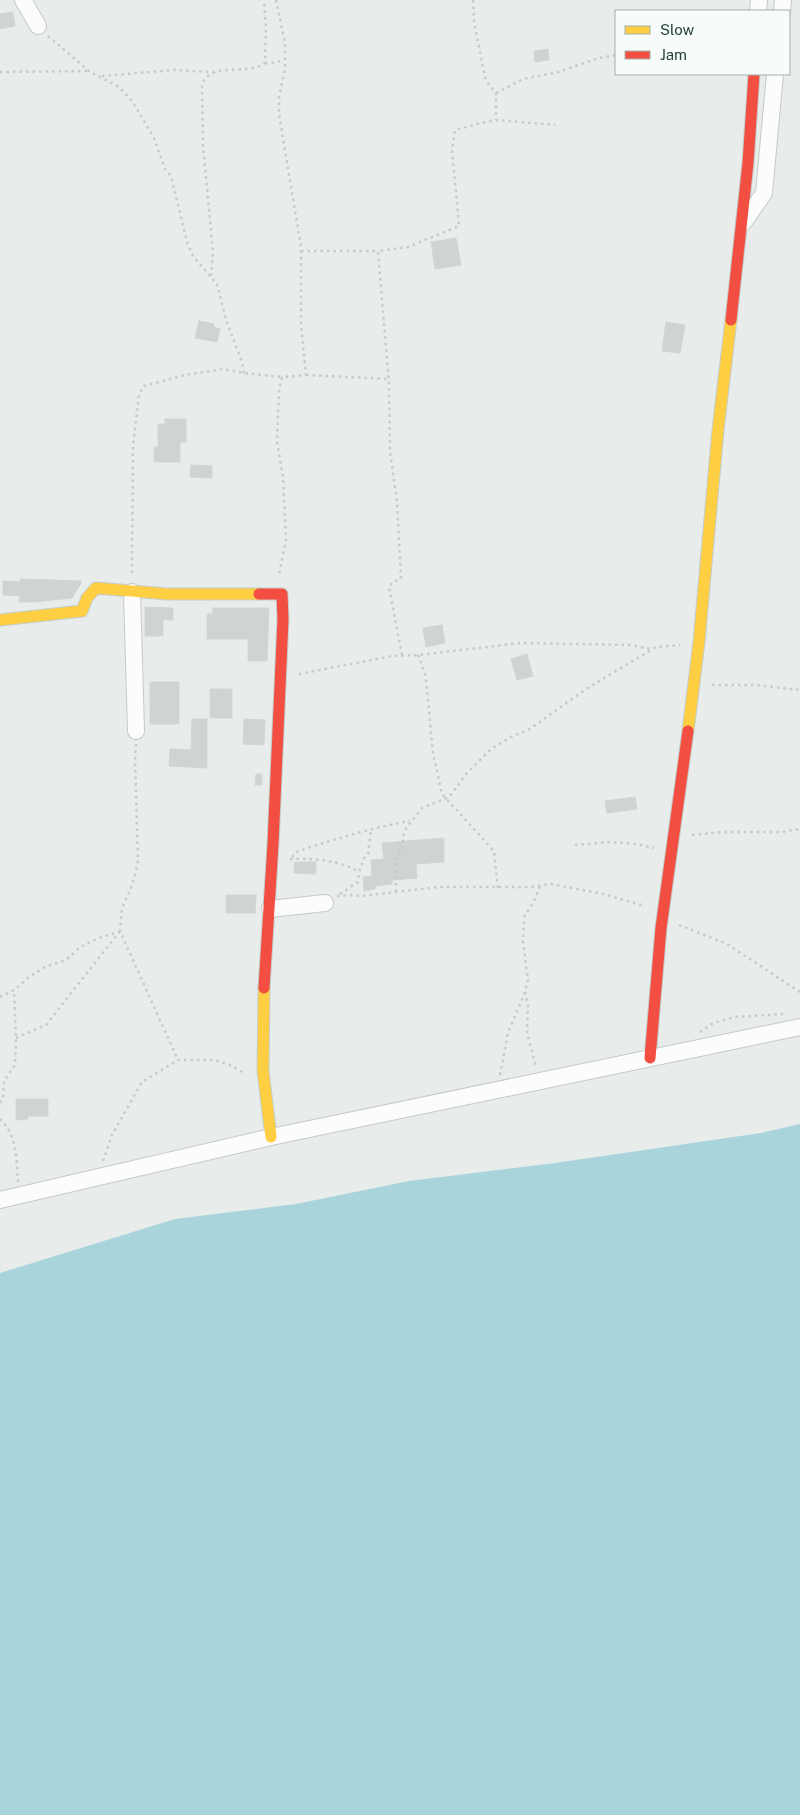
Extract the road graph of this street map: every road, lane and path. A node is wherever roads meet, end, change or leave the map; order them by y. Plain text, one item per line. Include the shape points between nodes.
1 (23, 0) edge
2 (264, 0) edge
3 (276, 0) edge
4 (473, 0) edge
5 (38, 26) joint
6 (615, 55) edge
7 (284, 59) junction
8 (265, 63) junction
9 (89, 71) junction
10 (0, 72) edge
11 (216, 72) junction
12 (754, 75) edge
13 (776, 75) edge
14 (100, 76) junction
15 (496, 93) junction
16 (496, 120) junction
17 (555, 125) dead end
18 (742, 224) junction
19 (302, 251) junction
20 (378, 251) junction
21 (210, 277) junction
22 (244, 373) junction
23 (306, 375) junction
24 (282, 377) junction
25 (389, 379) junction
26 (132, 592) junction
27 (282, 594) junction
28 (0, 620) edge
29 (652, 650) junction
30 (698, 650) junction
31 (402, 655) junction
32 (418, 655) junction
33 (280, 676) junction
34 (695, 678) junction
35 (800, 690) edge
36 (136, 731) joint
37 (445, 799) junction
38 (411, 820) junction
39 (371, 829) junction
40 (800, 829) edge
41 (672, 842) junction
42 (575, 845) dead end
43 (291, 859) junction
44 (272, 860) junction
45 (359, 872) junction
46 (540, 886) junction
47 (498, 888) junction
48 (396, 892) junction
49 (332, 899) junction
50 (270, 909) junction
51 (664, 914) junction
52 (120, 932) junction
53 (14, 990) junction
54 (525, 992) junction
55 (800, 992) edge
56 (0, 997) edge
57 (787, 1014) dead end
58 (800, 1027) edge
59 (695, 1035) dead end
60 (16, 1038) junction
61 (650, 1058) junction
62 (178, 1060) junction
63 (540, 1081) junction
64 (265, 1088) junction
65 (499, 1089) junction
66 (0, 1103) edge
67 (0, 1119) edge
68 (271, 1137) junction
69 (99, 1177) junction
70 (19, 1196) junction
71 (0, 1200) edge

1 - 5 street
2 - 8 path
3 - 7 path via 285,43
4 - 15 path via 486,81
5 - 9 path
6 - 15 path via 523,79
7 - 8 path
7 - 19 path via 279,114
8 - 11 path via 255,68
9 - 10 path
9 - 14 path
11 - 14 path via 174,70
11 - 21 path via 202,85 203,144 212,252
12 - 18 street
13 - 18 street via 764,193
14 - 21 path via 119,87 132,101 154,138 165,169 171,176 187,242 193,256
15 - 16 path
16 - 17 path
16 - 20 path via 455,130 452,150 459,226 408,246
18 - 30 street
19 - 20 path
19 - 23 path via 301,325
20 - 25 path
21 - 22 path via 216,284
22 - 24 path
22 - 26 path via 224,369 200,372 144,386 139,394 133,447
23 - 24 path
23 - 25 path
24 - 27 path via 277,442 286,510 286,539 278,574
25 - 31 path via 390,451 397,502 401,579 390,586
26 - 27 street
26 - 28 street via 96,588 86,599 82,611
26 - 36 street
27 - 33 street via 284,619
29 - 30 path via 671,645
29 - 32 path via 630,646 522,643
29 - 37 path via 586,689 528,730 491,749
30 - 34 street
31 - 32 path
31 - 33 path
32 - 37 path via 427,690 436,772
33 - 44 street
34 - 35 path via 716,686 755,685
34 - 41 street
36 - 52 path via 138,860 122,908
37 - 38 path via 422,808
37 - 47 path via 494,851
38 - 39 path
38 - 48 path via 395,860
39 - 43 path via 296,852
39 - 45 path via 368,854
40 - 41 path via 698,834
41 - 42 path via 662,848 610,842
41 - 51 street
43 - 44 path
43 - 45 path via 347,865
44 - 50 street
45 - 49 path via 358,882
46 - 47 path
46 - 51 path via 551,884 603,894
46 - 54 path via 524,917 523,942 528,972
47 - 48 path via 438,887
48 - 49 path
49 - 50 street
50 - 64 street via 264,993
51 - 55 path via 689,930 727,944
51 - 61 street
52 - 53 path via 80,947 66,960 45,967
52 - 60 path via 46,1025
52 - 62 path
53 - 56 path
53 - 60 path
54 - 63 path via 527,1032
54 - 65 path via 505,1044
57 - 59 path via 735,1017 713,1023
58 - 61 street
60 - 66 path via 15,1065 4,1081
61 - 63 street
62 - 64 path via 214,1060 228,1064
62 - 69 path via 142,1082 112,1135
63 - 65 street
64 - 68 street
65 - 68 street
67 - 70 path via 15,1142
68 - 69 street
69 - 70 street
70 - 71 street

